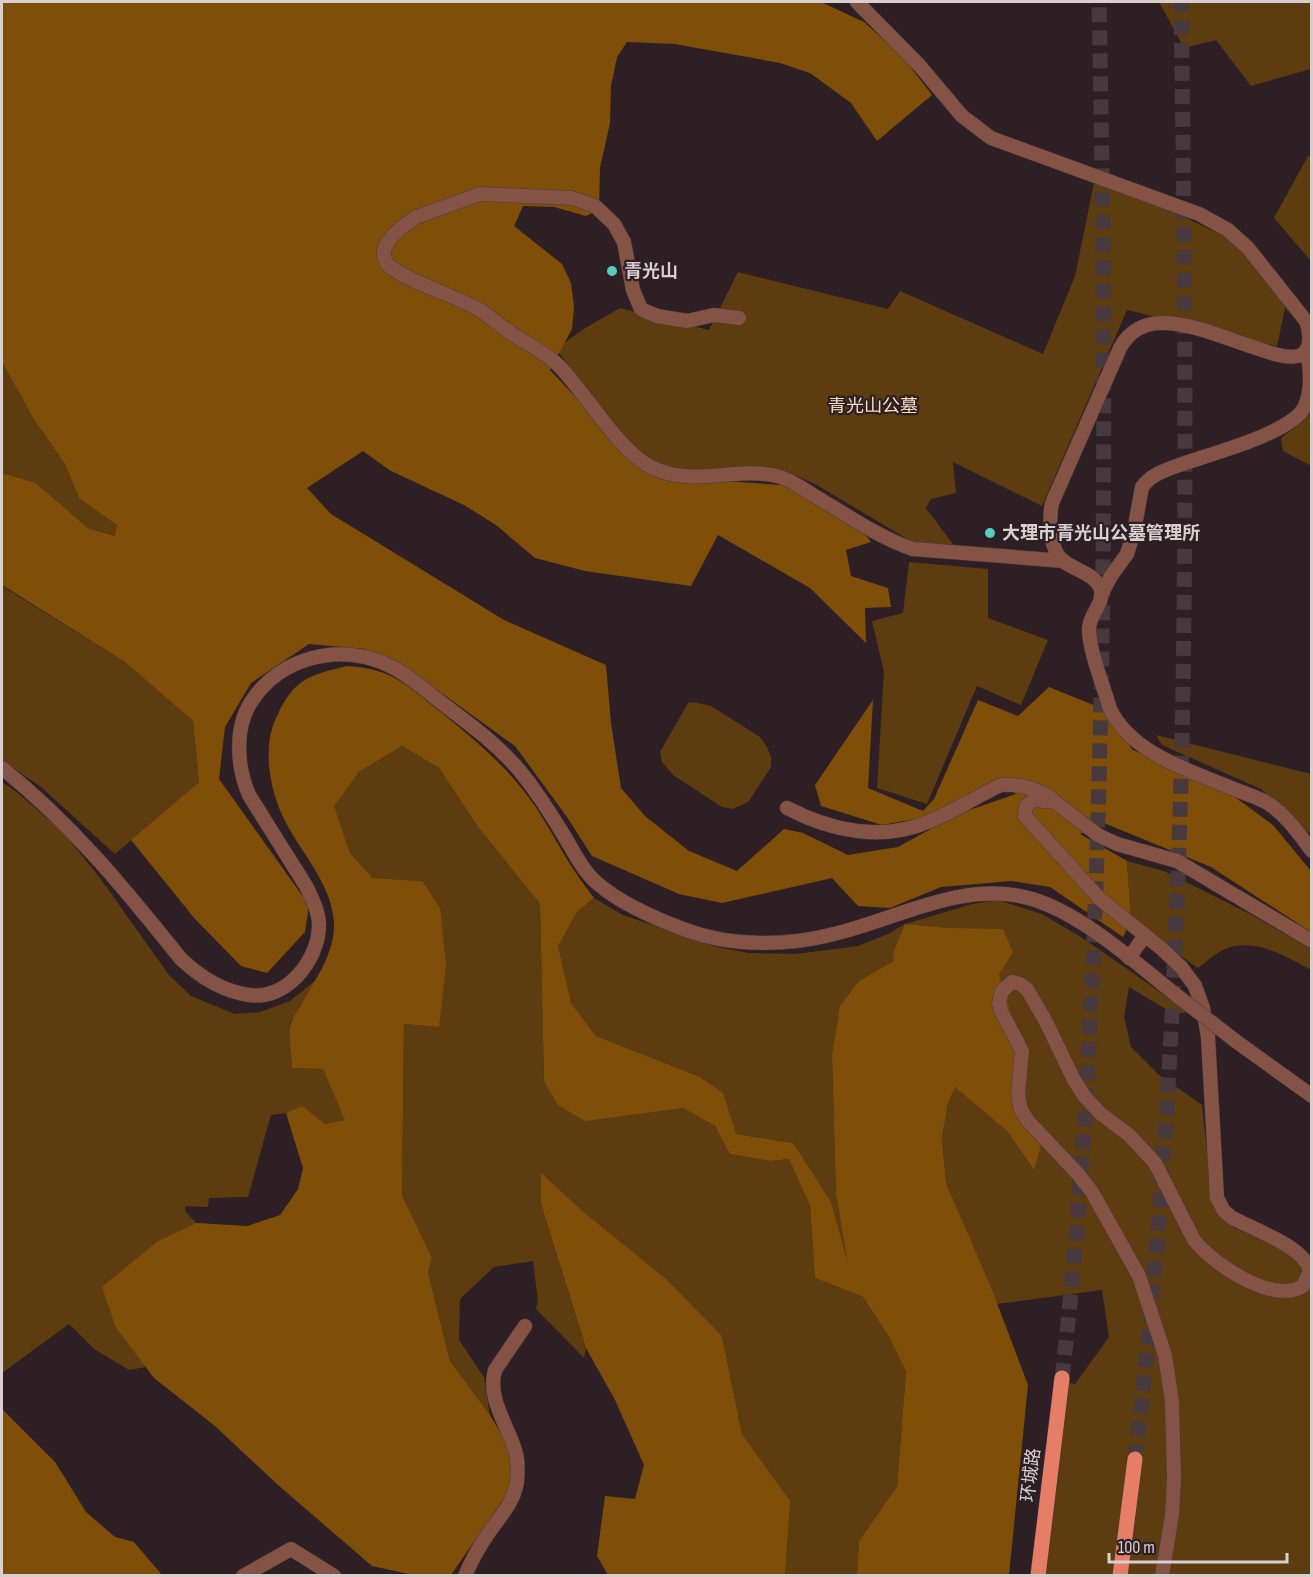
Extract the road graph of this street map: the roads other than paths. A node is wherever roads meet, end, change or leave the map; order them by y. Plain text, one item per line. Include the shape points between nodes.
1 (857, 2) edge
2 (739, 318) dead end
3 (1307, 349) junction
4 (1064, 561) junction
5 (1101, 595) junction
6 (2, 768) edge
7 (1055, 802) junction
8 (787, 808) dead end
9 (1311, 851) edge
10 (1145, 935) junction
11 (1311, 941) edge
12 (1129, 958) junction
13 (1311, 1096) edge
14 (525, 1326) dead end
15 (1062, 1378) tunnel mouth
16 (1135, 1459) tunnel mouth
17 (243, 1575) edge
18 (334, 1575) edge
19 (465, 1575) edge
20 (1038, 1575) edge
21 (1120, 1575) edge
22 (1162, 1575) edge

1 - 3 street via 962,116 991,138 1199,214 1228,230 1260,261 1306,321 1310,335
2 - 4 street via 714,315 687,321 641,309 633,290 624,242 614,224 595,206 572,198 480,194 468,197 410,221 393,236 384,254 385,262 402,276 475,307 549,357 633,456 654,468 696,478 780,477 913,549
3 - 4 street via 1298,357 1279,355 1165,322 1131,333 1120,348 1052,503 1054,545
3 - 5 street via 1310,391 1305,408 1293,422 1165,470 1145,483 1127,554
4 - 5 street via 1095,580
5 - 9 street via 1090,620 1089,634 1116,720 1161,757 1270,805 1292,825
6 - 12 street via 95,854 196,973 221,987 250,996 281,989 302,971 316,943 320,923 306,886 249,795 240,756 241,726 248,707 270,680 303,660 328,655 360,656 390,666 466,721 528,781 596,882 625,902 687,930 740,941 804,939 833,935 947,900 995,893 1050,905
7 - 8 street via 1029,788 1001,785 931,821 888,832 844,830 817,823
7 - 10 street via 1034,800 1026,806 1025,816 1100,899
7 - 11 street via 1098,835 1177,861
10 - 12 street
10 - 22 street via 1181,967 1199,995 1208,1037 1216,1191 1221,1206 1231,1217 1294,1250 1307,1262 1310,1271 1303,1286 1279,1291 1240,1276 1199,1247 1155,1163 1085,1097 1027,989 1016,982 1004,988 999,1006 1022,1051 1018,1094 1022,1113 1092,1192 1139,1276 1165,1355 1172,1402 1174,1479
12 - 13 street, bridge
14 - 19 street via 492,1378 516,1452 514,1494
15 - 20 main road, 环城路
16 - 21 main road
17 - 18 street via 291,1549

